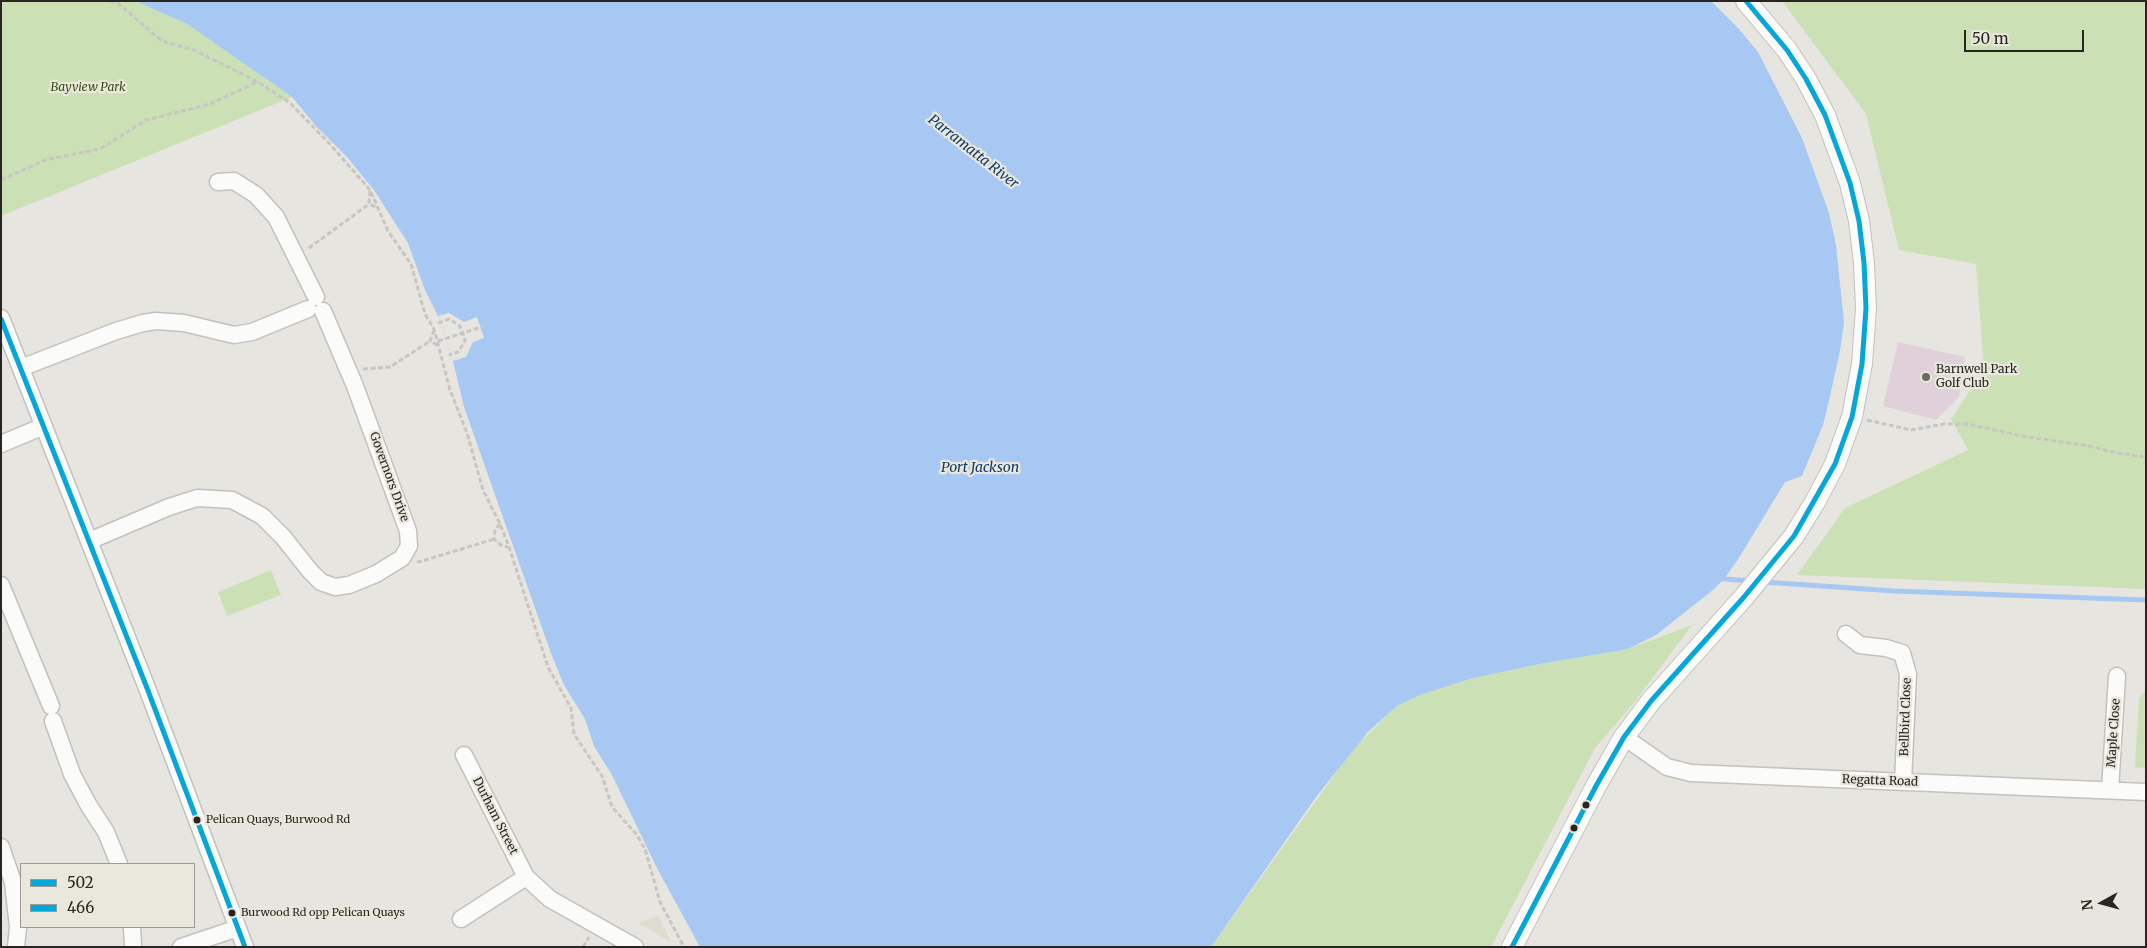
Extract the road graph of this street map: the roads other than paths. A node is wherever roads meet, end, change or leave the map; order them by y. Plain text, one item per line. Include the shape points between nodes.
1 (1746, 1) edge
2 (218, 182) dead end
3 (316, 305) junction
4 (1, 318) edge
5 (21, 368) junction
6 (44, 426) junction
7 (1, 444) edge
8 (89, 542) junction
9 (1, 585) edge
10 (1846, 634) dead end
11 (2117, 676) dead end
12 (1624, 736) junction
13 (464, 755) dead end
14 (1903, 782) junction
15 (2110, 790) junction
16 (2146, 792) edge
17 (1, 847) edge
18 (120, 863) edge
19 (526, 877) junction
20 (461, 919) dead end
21 (132, 928) edge
22 (238, 928) junction
23 (133, 946) edge
24 (16, 947) edge
25 (146, 947) edge
26 (181, 947) edge
27 (245, 947) edge
28 (635, 947) edge
29 (1512, 947) edge

1 - 12 main road via 1787,50 1806,79 1825,115 1850,183 1864,262 1866,308 1862,364 1852,418 1835,464 1794,536
2 - 3 street, Governors Drive via 234,181 256,195 276,217
3 - 5 street via 252,332 234,335 184,323 143,323 116,330
3 - 8 street, Governors Drive via 350,376 408,531 406,553 376,574 335,587 321,582 262,516 232,500 197,498
4 - 5 street
5 - 6 street
6 - 7 street
6 - 8 street
8 - 22 street
9 - 18 street via 52,713 72,774 106,832
10 - 14 street, Bellbird Close via 1860,645 1902,653 1908,674
11 - 15 street, Maple Close
12 - 14 street, Regatta Road via 1667,767 1691,773
12 - 29 main road
13 - 19 street, Durham Street
14 - 15 street, Regatta Road
15 - 16 street, Regatta Road
17 - 24 street via 13,882 18,927
19 - 20 street
19 - 28 street, Durham Street via 550,899
21 - 23 street
22 - 26 street
22 - 27 street
23 - 25 street

